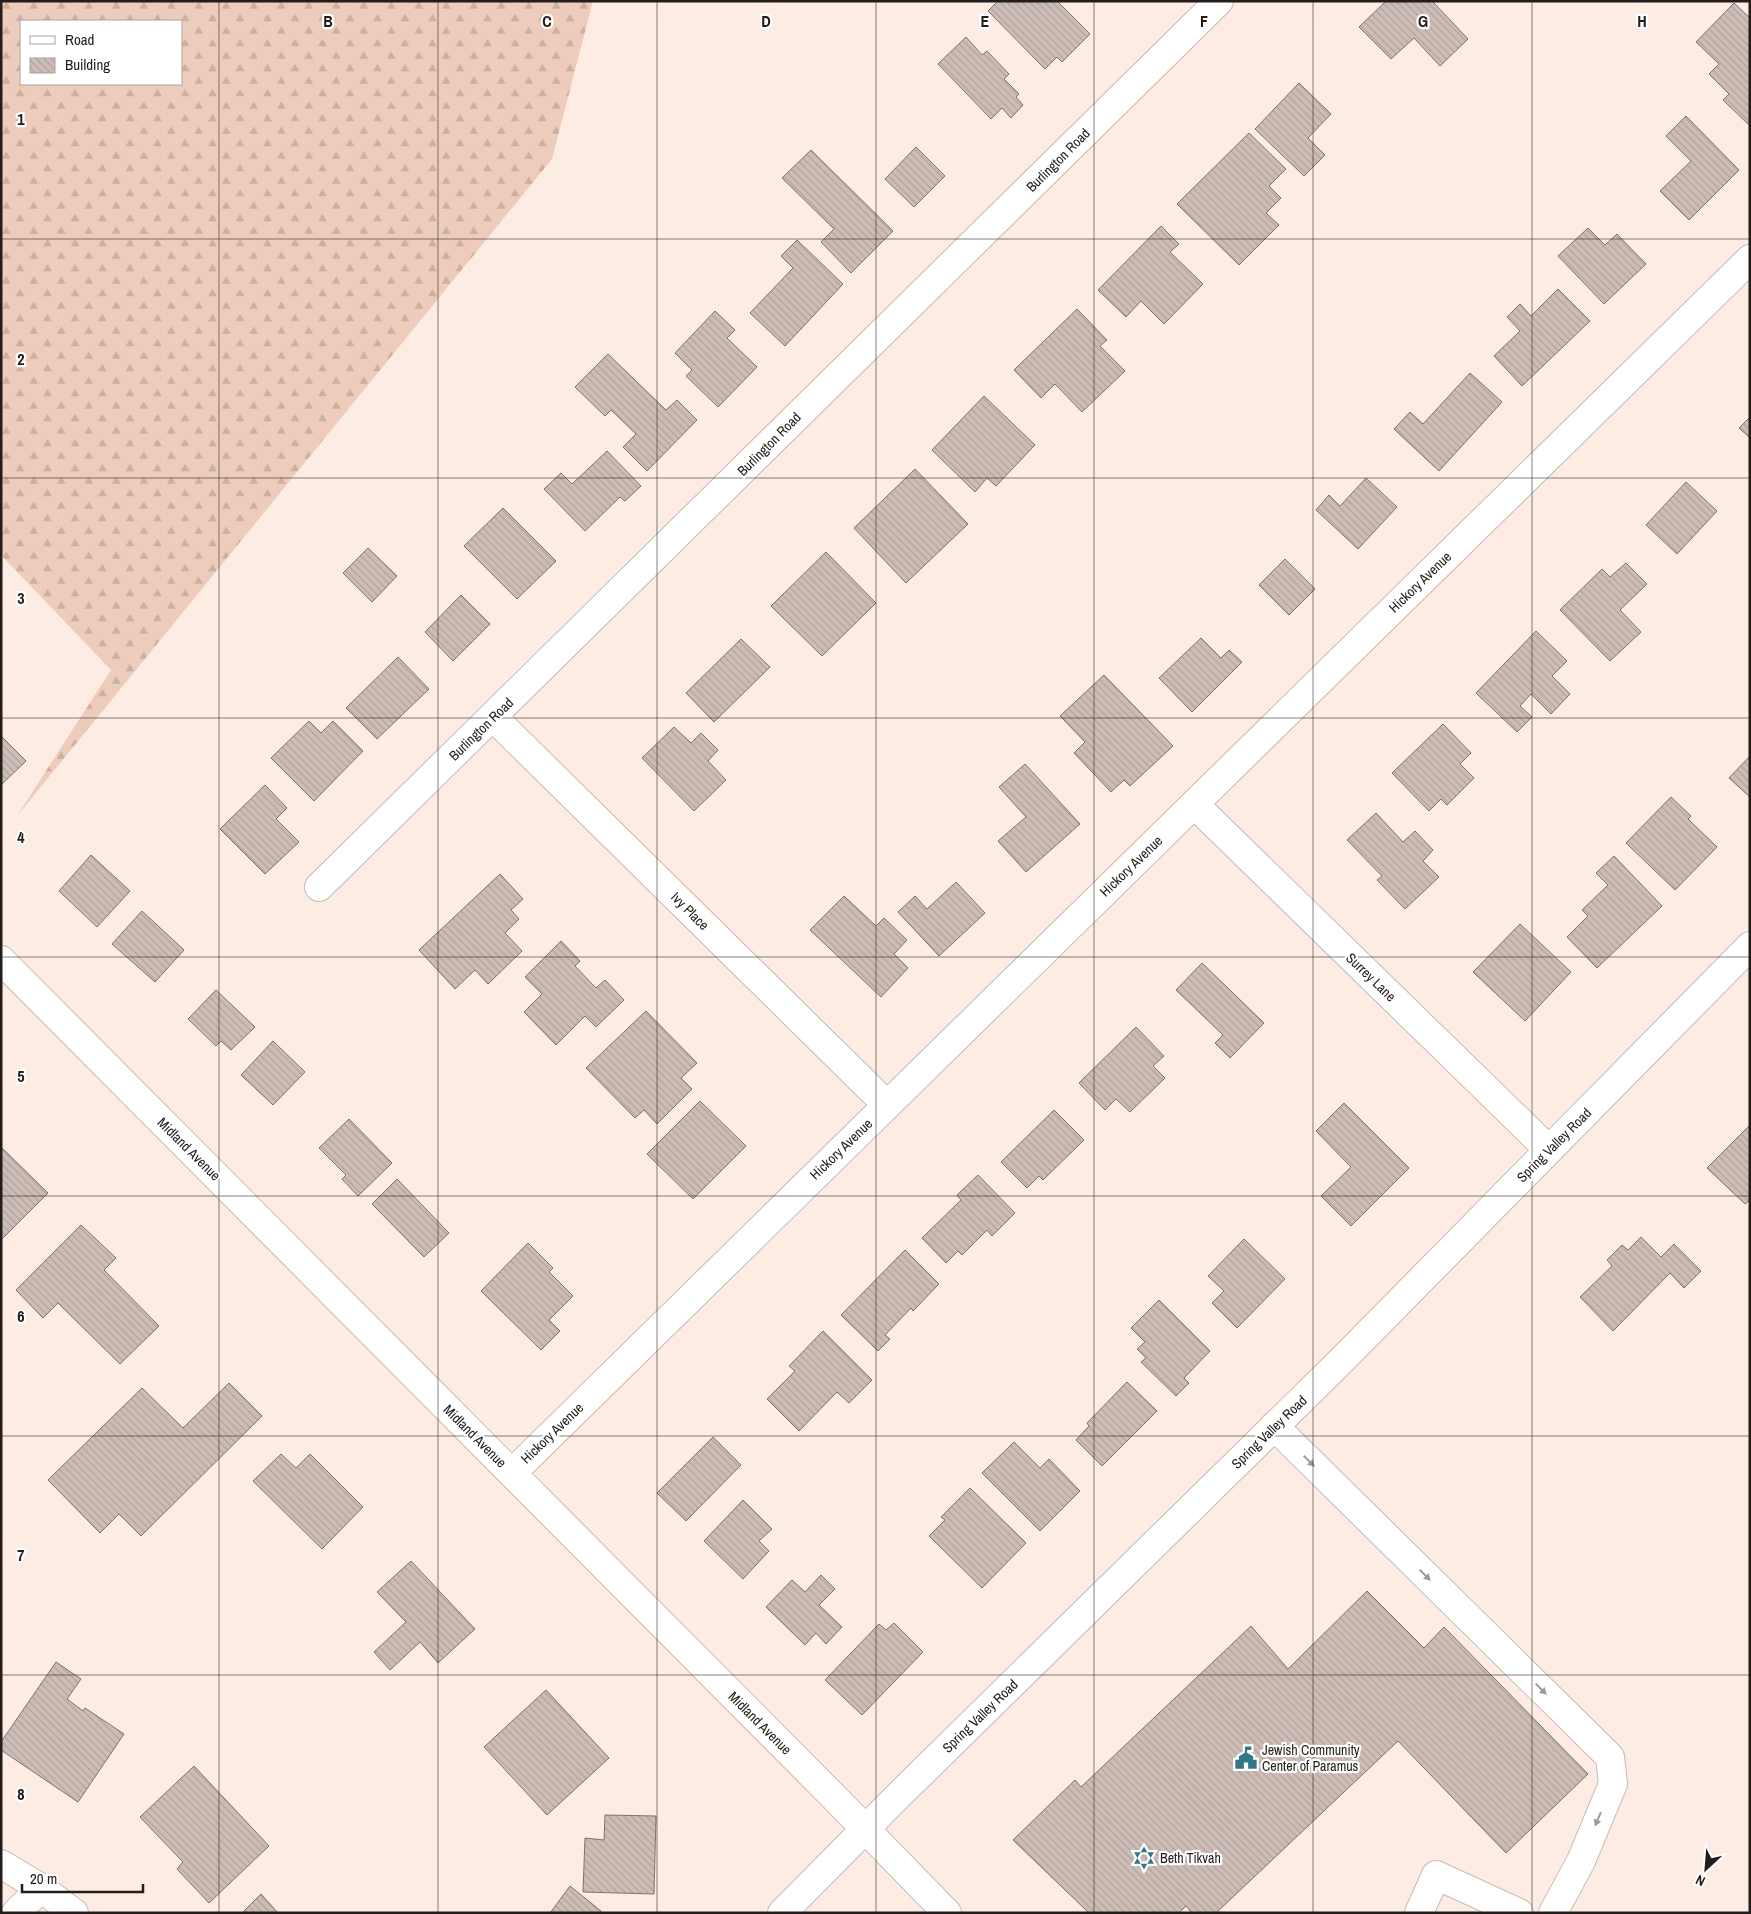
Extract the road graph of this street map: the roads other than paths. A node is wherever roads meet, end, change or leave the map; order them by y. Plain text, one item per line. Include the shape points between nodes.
1 (1220, 1) edge
2 (1750, 258) edge
3 (493, 717) junction
4 (1194, 804) junction
5 (319, 887) dead end
6 (1750, 946) edge
7 (1, 960) edge
8 (887, 1105) junction
9 (1549, 1150) junction
10 (1274, 1426) junction
11 (512, 1473) junction
12 (865, 1829) junction
13 (1, 1864) edge
14 (41, 1888) junction
15 (16, 1913) edge
16 (74, 1913) edge
17 (782, 1913) edge
18 (947, 1913) edge
19 (1419, 1913) edge
20 (1520, 1913) edge
21 (1553, 1913) edge

1 - 3 street, Burlington Road
2 - 4 street, Hickory Avenue
3 - 5 street, Burlington Road
3 - 8 street, Ivy Place
4 - 8 street, Hickory Avenue
4 - 9 street, Surrey Lane
6 - 9 street, Spring Valley Road
7 - 11 street, Midland Avenue
8 - 11 street, Hickory Avenue
9 - 10 street, Spring Valley Road
10 - 12 street, Spring Valley Road
10 -> 21 street via 1610,1757 1613,1784 1581,1860
11 - 12 street, Midland Avenue
12 - 17 street, Spring Valley Road
12 - 18 street, Midland Avenue
13 - 14 street
14 - 15 street
14 - 16 street
19 - 20 street via 1436,1875

